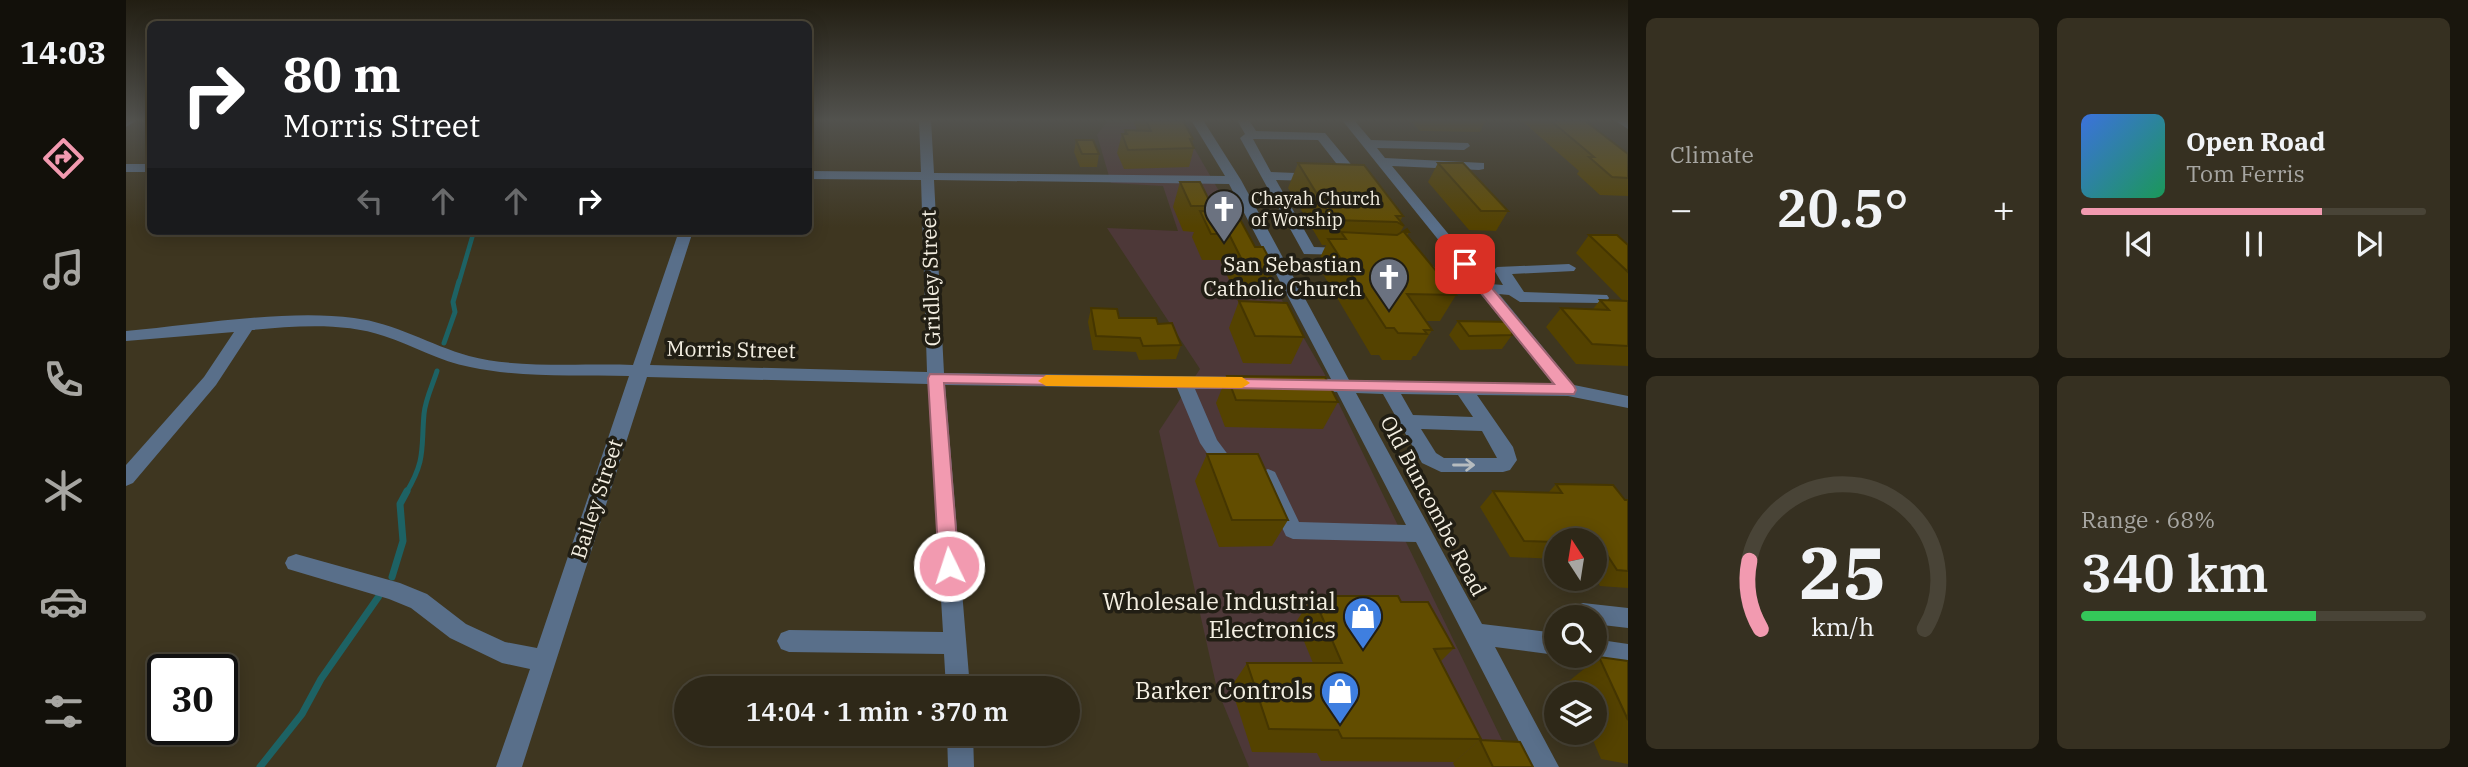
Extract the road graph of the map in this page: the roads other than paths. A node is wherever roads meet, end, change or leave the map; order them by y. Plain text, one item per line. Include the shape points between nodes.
1 (927, 156) edge
2 (1219, 156) edge
3 (1257, 156) edge
4 (1337, 156) edge
5 (1377, 156) edge
6 (1381, 161) junction
7 (1479, 166) dead end
8 (126, 168) edge
9 (147, 169) edge
10 (812, 175) edge
11 (928, 176) junction
12 (1269, 176) junction
13 (1234, 180) junction
14 (1359, 185) junction
15 (1404, 189) junction
16 (685, 235) edge
17 (1359, 253) edge
18 (1417, 254) edge
19 (1569, 268) dead end
20 (1483, 286) junction
21 (1513, 290) junction
22 (1601, 298) edge
23 (247, 326) junction
24 (126, 336) edge
25 (639, 371) junction
26 (936, 378) junction
27 (1183, 382) junction
28 (1261, 383) edge
29 (1285, 383) edge
30 (1343, 386) junction
31 (1388, 388) junction
32 (1463, 388) junction
33 (1568, 390) junction
34 (1628, 401) edge
35 (1409, 422) junction
36 (1487, 424) junction
37 (126, 478) edge
38 (1423, 534) junction
39 (296, 563) dead end
40 (1607, 616) edge
41 (1628, 618) edge
42 (1476, 634) junction
43 (789, 642) dead end
44 (1544, 642) edge
45 (955, 643) junction
46 (1607, 650) edge
47 (1628, 655) edge
48 (544, 661) junction
49 (957, 676) edge
50 (960, 746) edge
51 (509, 767) edge
52 (961, 767) edge
53 (1546, 767) edge

1 - 11 street, Gridley Street
2 - 13 street, Old Buncombe Road
3 - 12 street
4 - 14 street
5 - 6 street
6 - 7 street
6 - 15 street
8 - 9 street
10 - 11 street
11 - 13 street
11 - 26 street, Gridley Street
12 - 14 street
12 - 17 street via 1309,251
13 - 30 street, Old Buncombe Road
14 - 15 street
15 - 20 street
16 - 25 street, Bailey Street
18 - 20 street via 1439,282
19 - 21 street via 1502,270
20 - 21 street
20 - 33 street
21 - 22 street via 1520,297
23 - 24 street, Morris Street
23 - 25 street, Morris Street via 353,323 477,363 544,370
23 - 37 street via 210,381
25 - 26 street, Morris Street
25 - 48 street, Bailey Street
26 - 27 street, Morris Street
26 - 45 street, Gridley Street
27 - 28 street, Morris Street
27 - 38 street via 1209,443 1224,463 1262,464 1293,530
29 - 30 street
30 - 31 street
30 - 38 street, Old Buncombe Road
31 - 32 street
31 - 35 street
32 - 33 street
32 - 36 street
33 - 34 street
35 - 36 street
35 -> 36 street via 1429,458 1441,465 1503,465 1506,452
38 - 42 street, Old Buncombe Road
39 - 48 street via 392,590 419,601 480,642
40 - 41 street
42 - 44 street
42 - 53 street, Old Buncombe Road
43 - 45 street
45 - 49 street, Gridley Street
46 - 47 street
48 - 51 street, Bailey Street
50 - 52 street

